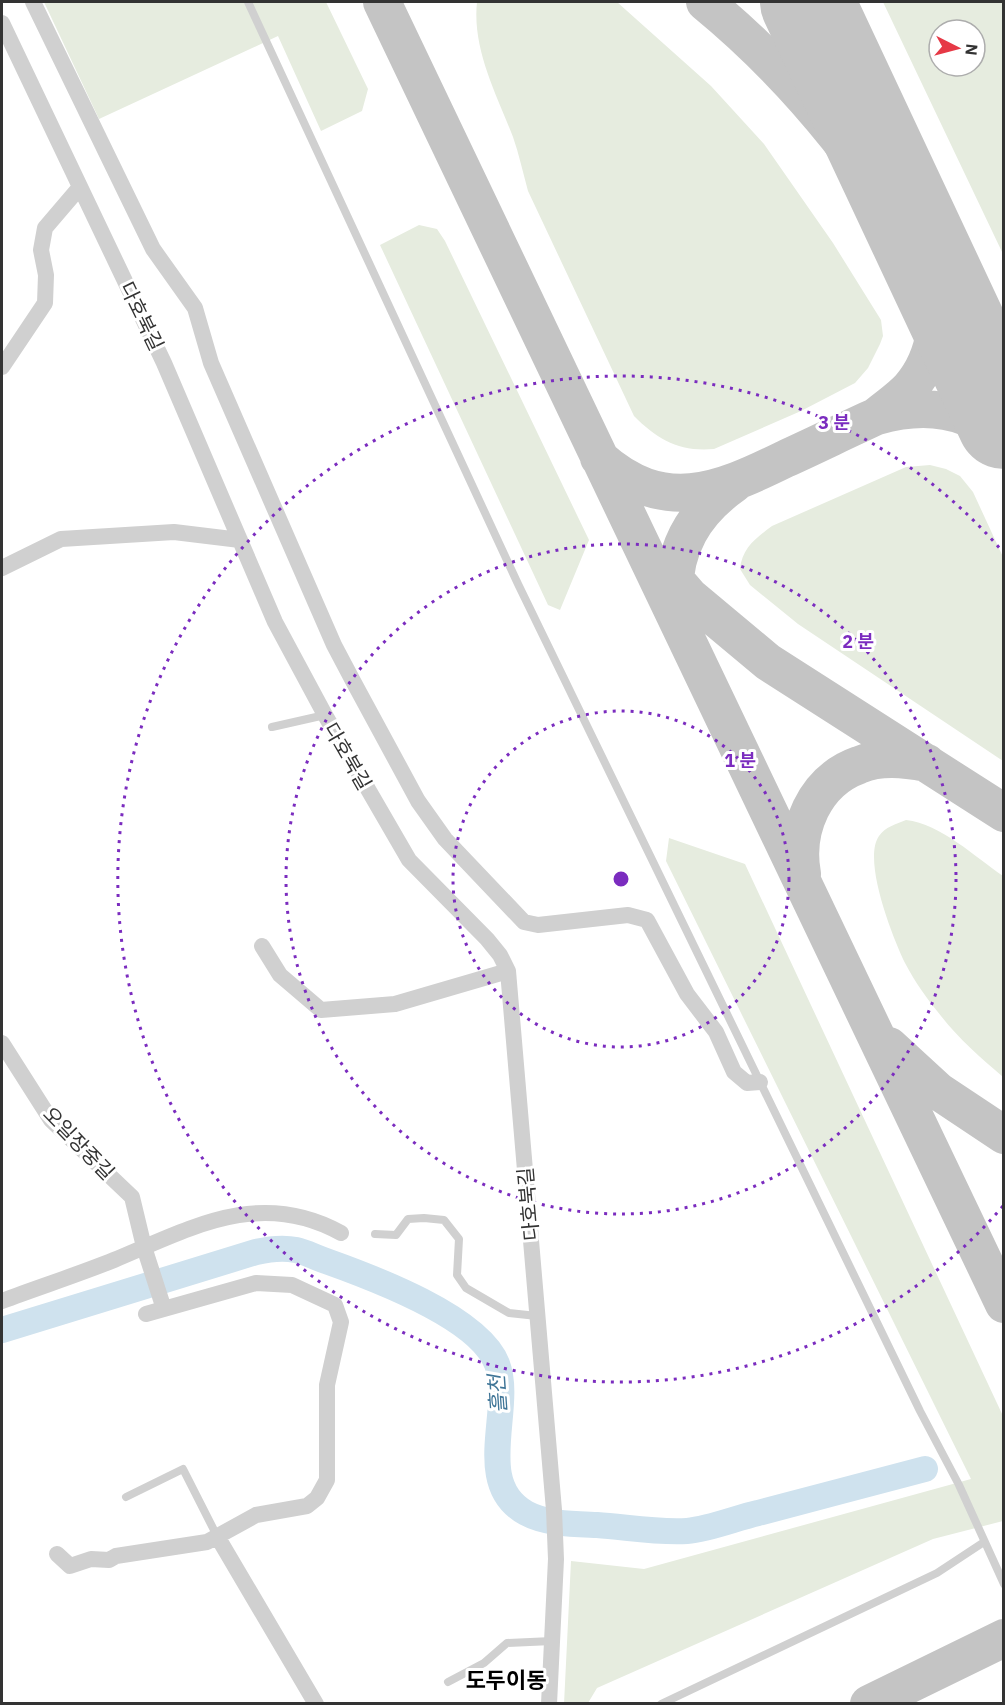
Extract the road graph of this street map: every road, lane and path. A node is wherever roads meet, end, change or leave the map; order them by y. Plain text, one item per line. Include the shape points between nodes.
1 (33, 2) edge
2 (248, 2) edge
3 (2, 23) edge
4 (80, 187) junction
5 (2, 367) edge
6 (240, 540) junction
7 (2, 568) edge
8 (325, 715) junction
9 (272, 727) dead end
10 (262, 946) dead end
11 (508, 971) junction
12 (2, 1042) edge
13 (760, 1082) junction
14 (341, 1233) dead end
15 (375, 1234) dead end
16 (144, 1247) junction
17 (2, 1301) edge
18 (164, 1309) junction
19 (146, 1314) dead end
20 (537, 1316) junction
21 (126, 1497) dead end
22 (217, 1536) junction
23 (984, 1542) junction
24 (57, 1554) dead end
25 (1004, 1584) edge
26 (552, 1641) junction
27 (448, 1682) dead end
28 (316, 1704) edge
29 (549, 1704) edge
30 (661, 1704) edge

1 - 13 street via 153,249 195,308 211,363 334,645 418,801 445,839 524,922 538,925 628,915 647,920 687,994 716,1032 734,1072 747,1083
2 - 13 lane via 518,584
3 - 4 street, 다호북길
4 - 5 street via 45,228 40,250 46,275 45,303
4 - 6 street, 다호북길 via 164,363
6 - 7 street via 174,532 61,539
6 - 8 street, 다호북길 via 275,622
8 - 9 lane
8 - 11 street, 다호북길 via 409,860 487,939
10 - 11 street via 279,975 321,1010 395,1004
11 - 20 street, 다호북길
12 - 16 street, 오일장중길 via 51,1120 132,1197
13 - 23 lane
14 - 16 street via 305,1217 261,1212 213,1221
15 - 20 lane via 396,1235 408,1220 444,1220 459,1239 457,1275 466,1288 509,1313
16 - 17 street
16 - 18 street, 오일장중길
18 - 19 street
18 - 22 street via 268,1282 302,1288 335,1305 339,1313 327,1385 324,1490 307,1506 256,1515
20 - 26 street, 다호북길 via 554,1510
21 - 22 lane via 183,1469
22 - 24 street via 207,1542 109,1560 90,1559 77,1565 63,1563
22 - 28 street
23 - 25 lane
23 - 30 lane via 937,1573
26 - 27 lane via 507,1643 484,1663
26 - 29 street

